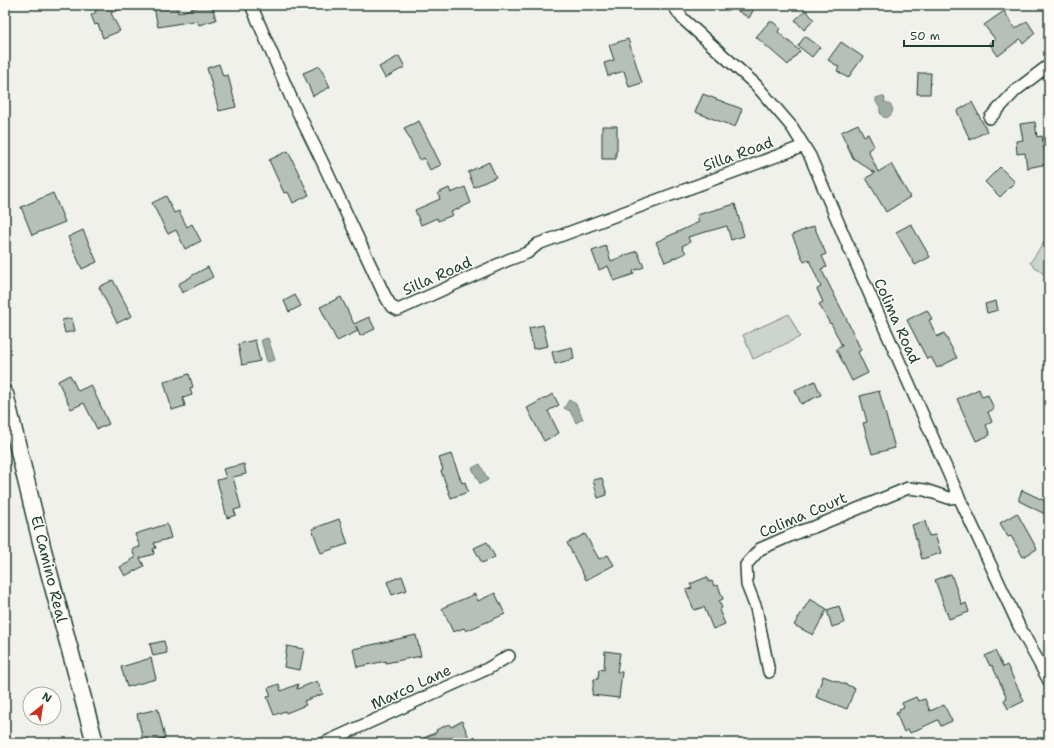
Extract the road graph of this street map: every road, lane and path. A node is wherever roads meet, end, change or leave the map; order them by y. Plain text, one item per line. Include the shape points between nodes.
1 (251, 5) edge
2 (673, 5) edge
3 (1049, 65) edge
4 (990, 118) dead end
5 (804, 146) junction
6 (5, 394) edge
7 (959, 496) junction
8 (509, 656) dead end
9 (769, 672) dead end
10 (1049, 681) edge
11 (95, 743) edge
12 (324, 743) edge

1 - 5 street, Silla Road via 292,100 384,294 391,306 398,310 527,253 538,244
2 - 5 street, Colima Road via 683,19 756,85 792,127
3 - 4 street via 1015,91
5 - 7 street, Colima Road
6 - 11 main road, El Camino Real via 43,550
7 - 9 street, Colima Court via 950,498 908,488 760,549 746,565 747,584 756,608
7 - 10 street, Colima Road via 1019,626
8 - 12 street, Marco Lane via 487,669

